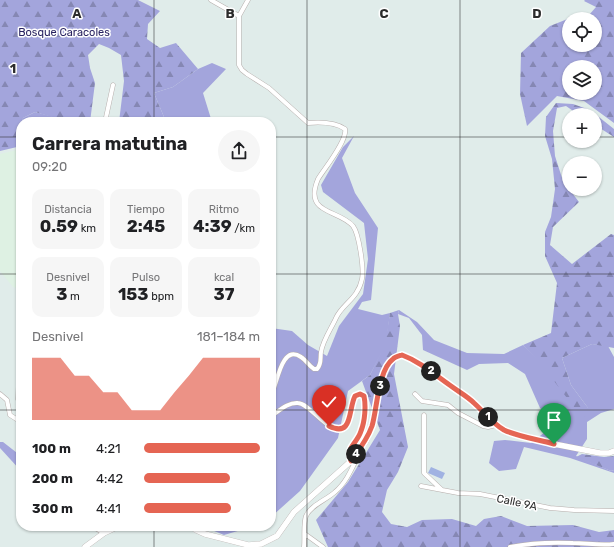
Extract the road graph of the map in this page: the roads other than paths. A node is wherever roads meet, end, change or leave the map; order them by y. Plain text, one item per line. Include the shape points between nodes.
1 (211, 0) edge
2 (248, 0) edge
3 (239, 16) junction
4 (113, 85) dead end
5 (106, 117) edge
6 (276, 382) edge
7 (0, 394) edge
8 (415, 394) dead end
9 (276, 413) edge
10 (424, 415) dead end
11 (16, 419) edge
12 (496, 425) junction
13 (366, 441) junction
14 (614, 451) edge
15 (351, 461) junction
16 (421, 486) dead end
17 (442, 490) junction
18 (614, 511) edge
19 (101, 531) edge
20 (108, 531) edge
21 (198, 531) edge
22 (104, 533) junction
23 (305, 534) junction
24 (614, 544) edge
25 (85, 547) edge
26 (304, 547) edge
27 (323, 547) edge
28 (510, 547) edge

1 - 3 street
2 - 3 street
3 - 6 street via 238,56 242,70 269,88 308,123 338,125 346,132 318,179 315,193 319,206 354,227 362,261 360,287 339,312 324,343 320,366 314,370 300,356 289,356 281,365
4 - 5 street
7 - 11 street via 7,400 10,415
8 - 12 street via 422,401 448,405 483,426
9 - 15 street via 287,405 299,403 308,407 329,426 341,429 349,420 355,396 362,394 365,399 363,424 349,450
10 - 17 street via 424,473
12 - 13 main road via 464,395 424,366 402,355 393,359 386,368
12 - 14 main road via 511,433 554,444 600,453
13 - 15 main road
13 - 23 street via 346,481 307,514
15 - 21 main road via 294,512 277,536 261,544 248,545
16 - 17 street, Calle 9A
17 - 18 street, Calle 9A via 480,494 550,508
19 - 22 street
20 - 22 main road
22 - 25 main road
23 - 26 street
23 - 27 street
24 - 28 street via 555,542

